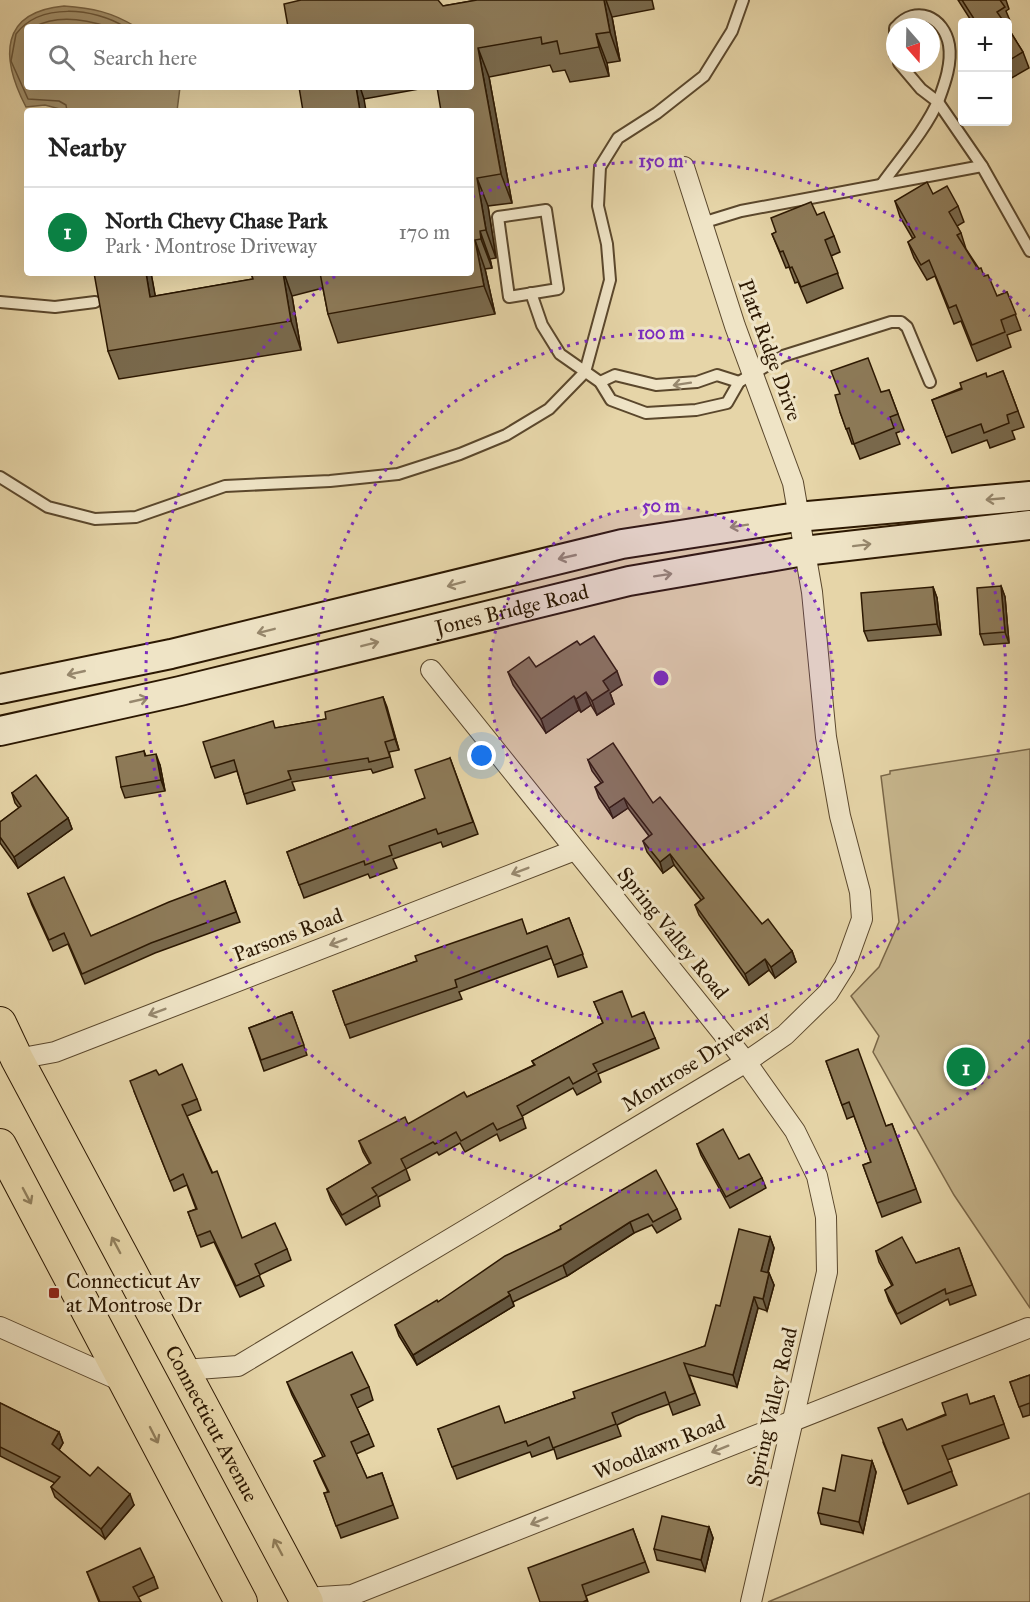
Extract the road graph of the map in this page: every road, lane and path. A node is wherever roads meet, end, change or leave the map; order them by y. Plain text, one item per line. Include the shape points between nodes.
1 (743, 0) edge
2 (906, 18) edge
3 (934, 18) edge
4 (940, 25) edge
5 (906, 72) edge
6 (938, 102) junction
7 (982, 166) junction
8 (684, 167) dead end
9 (882, 184) junction
10 (702, 223) junction
11 (1030, 251) edge
12 (531, 293) junction
13 (0, 302) edge
14 (95, 302) edge
15 (585, 372) junction
16 (746, 378) junction
17 (600, 382) junction
18 (930, 382) dead end
19 (0, 477) edge
20 (1030, 496) edge
21 (797, 517) junction
22 (1030, 525) edge
23 (804, 551) junction
24 (431, 670) dead end
25 (0, 689) edge
26 (0, 730) edge
27 (575, 850) junction
28 (0, 1023) edge
29 (17, 1059) junction
30 (746, 1062) junction
31 (0, 1145) edge
32 (0, 1326) edge
33 (1028, 1328) dead end
34 (184, 1370) junction
35 (127, 1383) junction
36 (794, 1419) junction
37 (306, 1600) edge
38 (241, 1602) edge
39 (751, 1602) edge

1 - 15 lane via 732,31 704,76 618,138 600,167 598,206 610,280
2 - 3 lane via 917,14
4 - 6 lane via 949,45 949,62
5 - 6 lane
6 - 7 lane
6 - 9 lane
7 - 9 lane
7 - 11 lane
8 - 10 street, Platt Ridge Drive
9 - 10 lane via 741,211
10 - 16 street, Platt Ridge Drive
12 - 12 lane via 558,289 546,210 498,217 509,297
12 - 15 lane via 542,325 560,354
13 - 14 lane via 55,307
15 - 17 lane
15 - 19 lane via 549,409 506,435 398,474 225,486 136,517 95,519 48,507
16 -> 17 lane via 717,375 697,382 656,386 615,375
16 - 17 lane via 727,403 696,410 646,413 612,400
16 - 18 lane via 783,356 901,322 907,327
16 - 21 street, Platt Ridge Drive via 792,483
20 -> 21 main road, Jones Bridge Road
21 - 23 street, Platt Ridge Drive
21 -> 25 main road, Jones Bridge Road via 622,544 171,654
23 -> 22 main road, Jones Bridge Road
26 -> 23 main road, Jones Bridge Road via 180,691 629,581
23 - 30 street, Montrose Driveway via 812,592 826,736 840,816 860,892 862,919 845,966 828,993 785,1035
24 - 27 street, Spring Valley Road
27 -> 29 street, Parsons Road via 55,1052
27 - 30 street, Spring Valley Road
28 - 29 main road, Connecticut Avenue
34 -> 29 main road, Connecticut Avenue
30 - 34 street, Montrose Driveway via 238,1366
30 - 36 street, Spring Valley Road via 795,1131 817,1176 826,1217 827,1272
31 -> 35 main road
32 - 35 street
33 - 36 street, Woodlawn Road
37 -> 34 main road, Connecticut Avenue
35 -> 38 main road
36 -> 37 street, Woodlawn Road via 352,1595
36 - 39 street, Spring Valley Road

